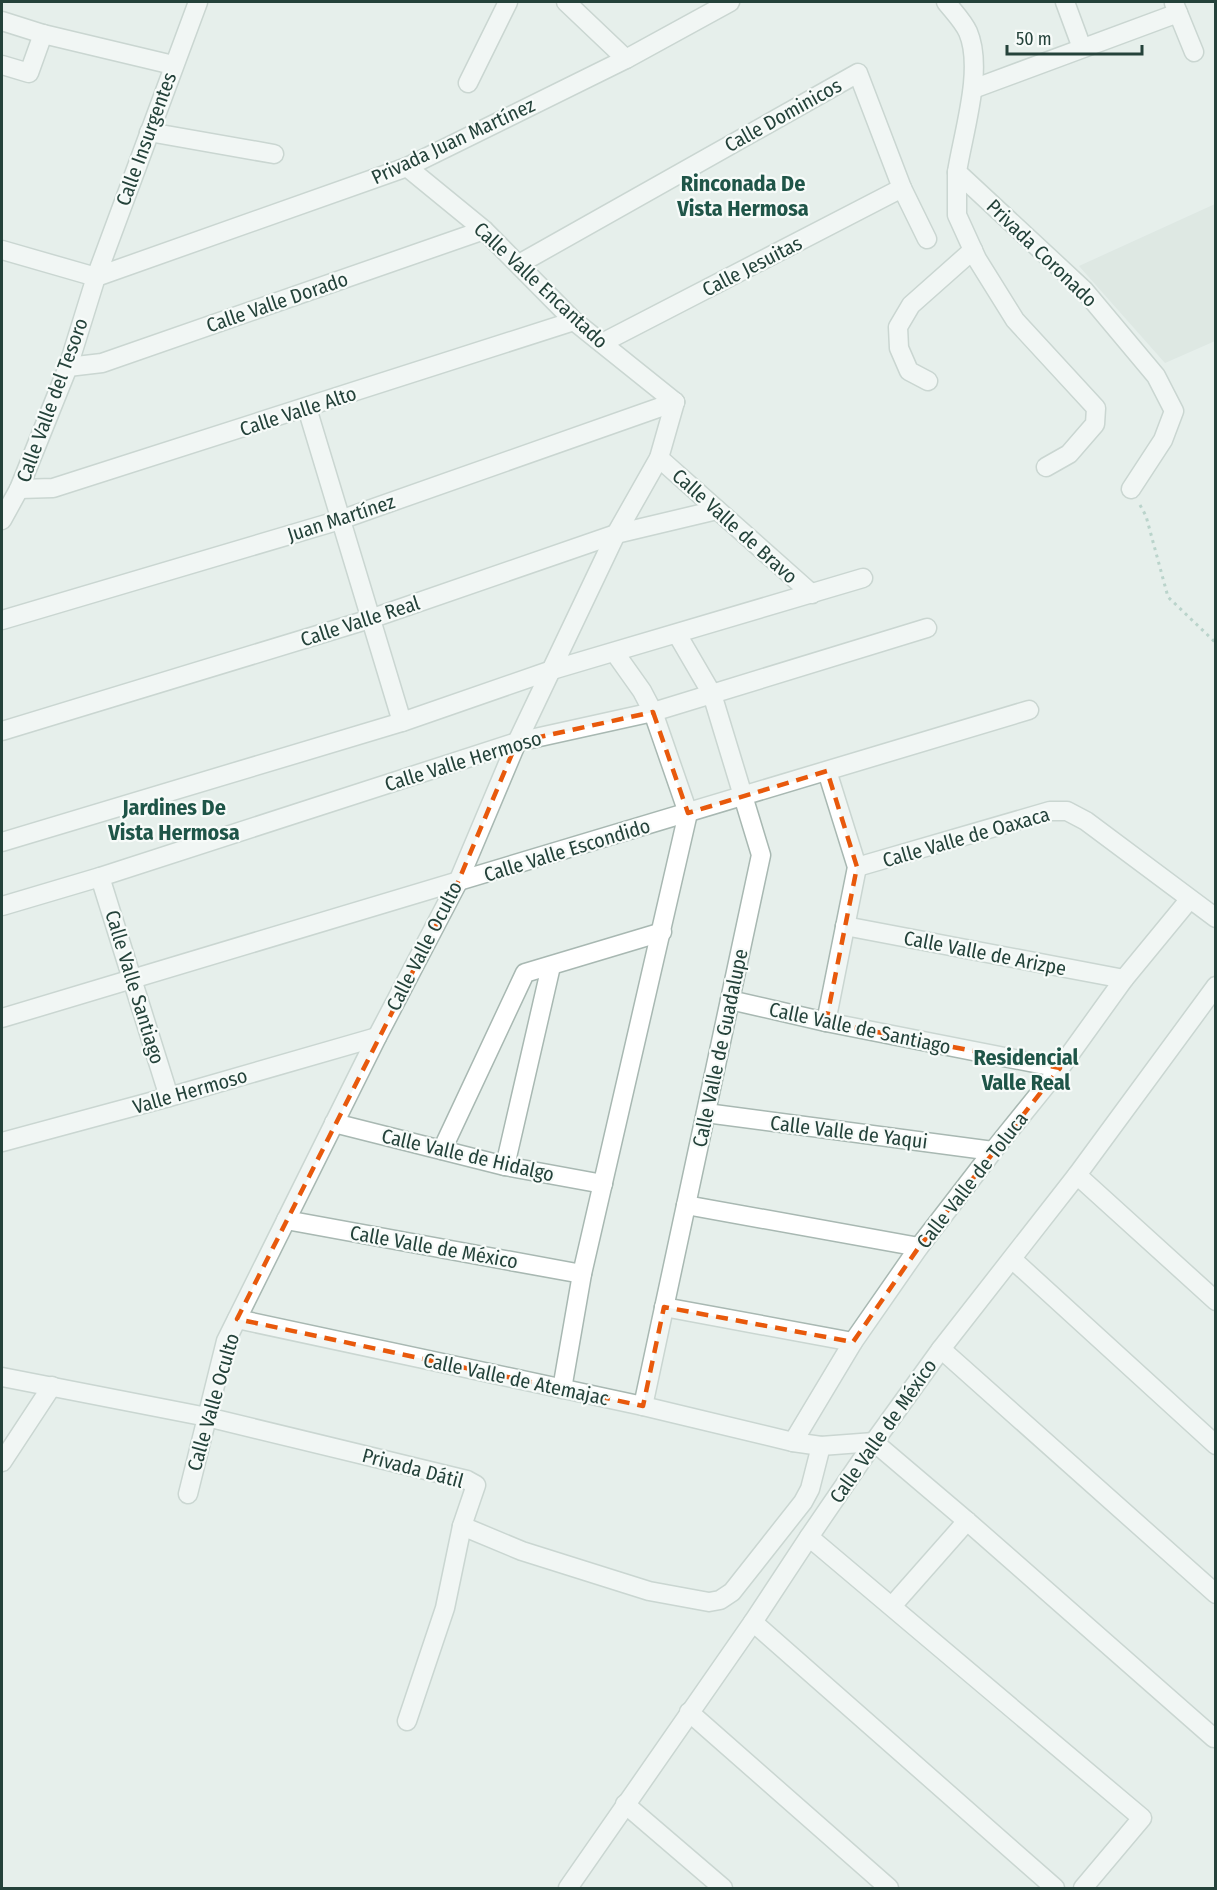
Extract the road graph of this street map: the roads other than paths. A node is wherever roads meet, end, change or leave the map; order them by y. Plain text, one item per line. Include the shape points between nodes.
1 (198, 2) edge
2 (508, 2) edge
3 (566, 2) edge
4 (730, 2) edge
5 (946, 2) edge
6 (1065, 2) edge
7 (1176, 7) edge
8 (2, 21) edge
9 (44, 34) junction
10 (1082, 48) junction
11 (1194, 52) dead end
12 (626, 59) junction
13 (2, 65) edge
14 (173, 65) junction
15 (468, 83) dead end
16 (973, 89) junction
17 (149, 132) junction
18 (274, 154) dead end
19 (407, 167) junction
20 (957, 172) junction
21 (902, 188) junction
22 (484, 231) junction
23 (927, 239) dead end
24 (2, 250) edge
25 (973, 250) junction
26 (519, 264) junction
27 (96, 277) junction
28 (574, 321) junction
29 (602, 343) junction
30 (68, 367) junction
31 (928, 381) dead end
32 (675, 402) junction
33 (307, 408) junction
34 (659, 458) junction
35 (1046, 467) dead end
36 (19, 489) junction
37 (1131, 489) road end
38 (717, 510) junction
39 (2, 520) edge
40 (340, 520) junction
41 (616, 534) junction
42 (863, 578) dead end
43 (812, 594) junction
44 (370, 619) junction
45 (2, 620) edge
46 (927, 628) dead end
47 (678, 634) junction
48 (615, 652) junction
49 (552, 670) junction
50 (712, 694) junction
51 (1029, 710) dead end
52 (654, 712) junction
53 (402, 722) junction
54 (2, 730) edge
55 (517, 742) junction
56 (827, 771) junction
57 (743, 796) junction
58 (688, 813) junction
59 (2, 842) edge
60 (857, 867) junction
61 (100, 877) junction
62 (458, 882) junction
63 (1189, 900) junction
64 (2, 906) edge
65 (1215, 918) edge
66 (845, 926) junction
67 (662, 932) junction
68 (551, 966) junction
69 (132, 978) junction
70 (1124, 979) junction
71 (1215, 986) edge
72 (730, 1000) junction
73 (2, 1018) edge
74 (826, 1023) junction
75 (377, 1037) junction
76 (1060, 1068) junction
77 (169, 1097) junction
78 (706, 1113) junction
79 (334, 1123) junction
80 (2, 1142) edge
81 (442, 1150) junction
82 (993, 1151) junction
83 (505, 1166) junction
84 (1077, 1175) junction
85 (603, 1184) junction
86 (686, 1205) junction
87 (286, 1220) junction
88 (919, 1247) junction
89 (1012, 1259) junction
90 (582, 1274) junction
91 (1215, 1301) edge
92 (664, 1306) junction
93 (237, 1318) junction
94 (853, 1342) junction
95 (941, 1349) junction
96 (2, 1377) edge
97 (52, 1386) junction
98 (562, 1389) junction
99 (643, 1406) junction
100 (207, 1417) junction
101 (793, 1442) junction
102 (874, 1442) junction
103 (1215, 1445) edge
104 (821, 1446) junction
105 (2, 1462) edge
106 (188, 1494) dead end
107 (967, 1521) junction
108 (462, 1526) junction
109 (809, 1537) junction
110 (1215, 1594) edge
111 (892, 1606) junction
112 (753, 1622) junction
113 (689, 1712) junction
114 (407, 1721) dead end
115 (1215, 1736) edge
116 (625, 1804) junction
117 (568, 1888) edge
118 (723, 1888) edge
119 (889, 1888) edge
120 (1056, 1888) edge
121 (1083, 1888) edge

1 - 14 street, Calle Insurgentes
2 - 15 street
3 - 12 street
4 - 12 street, Privada Juan Martínez
5 - 16 street via 968,32 973,53
6 - 10 street
7 - 10 street
7 - 11 street
8 - 9 street
9 - 13 street via 29,73
9 - 14 street
10 - 16 street
12 - 19 street, Privada Juan Martínez
14 - 17 street, Calle Insurgentes
16 - 20 street
17 - 18 street
17 - 27 street, Calle Insurgentes
19 - 22 street, Calle Valle Encantado
19 - 27 street, Privada Juan Martínez
20 - 25 street via 957,215
20 - 37 street, Privada Coronado via 1084,290 1156,376 1174,411 1163,440
21 - 23 street
21 - 26 street, Calle Dominicos via 858,73
21 - 29 street, Calle Jesuitas
22 - 26 street, Calle Valle Encantado
22 - 30 street, Calle Valle Dorado via 102,363
24 - 27 street
25 - 31 street via 911,305 898,327 899,348 909,371
25 - 35 street via 1015,320 1096,408 1095,424 1069,454
26 - 28 street, Calle Valle Encantado
27 - 30 street, Calle Valle del Tesoro
28 - 29 street, Calle Valle Encantado
28 - 33 street, Calle Valle Alto
29 - 32 street, Calle Valle Encantado
30 - 36 street, Calle Valle del Tesoro
32 - 34 street, Calle Valle Oculto
32 - 40 street, Juan Martínez
33 - 36 street, Calle Valle Alto via 54,488
33 - 40 street
34 - 38 street, Calle Valle de Bravo
34 - 41 street, Calle Valle Oculto
36 - 39 street, Calle Valle del Tesoro
38 - 41 street, Calle Valle Real
38 - 43 street, Calle Valle de Bravo
40 - 44 street
40 - 45 street, Juan Martínez
41 - 44 street, Calle Valle Real
41 - 49 street, Calle Valle Oculto
42 - 43 street
43 - 47 street
44 - 53 street
44 - 54 street, Calle Valle Real
46 - 50 street, Calle Valle Hermoso
47 - 48 street
47 - 50 street, Calle Valle de Guadalupe
48 - 49 street
48 - 52 street
49 - 53 street
49 - 55 street, Calle Valle Oculto
50 - 52 street, Calle Valle Hermoso
50 - 57 street, Calle Valle de Guadalupe
51 - 56 street, Calle Valle Escondido
52 - 55 street, Calle Valle Hermoso
52 - 58 street
53 - 59 street
55 - 61 street, Calle Valle Hermoso
55 - 62 street, Calle Valle Oculto
56 - 57 street, Calle Valle Escondido
56 - 60 street, Calle Valle de Oaxaca
57 - 58 street, Calle Valle Escondido
57 - 72 street, Calle Valle de Guadalupe via 761,855
58 - 62 street, Calle Valle Escondido
58 - 67 street
60 - 63 street, Calle Valle de Oaxaca via 1050,811 1067,811 1086,821
60 - 66 street, Calle Valle de Oaxaca
61 - 64 street, Calle Valle Hermoso
61 - 69 street, Calle Valle Santiago
62 - 69 street, Calle Valle Escondido
62 - 75 street, Calle Valle Oculto
63 - 65 street
63 - 70 street, Calle Valle de Toluca
66 - 70 street, Calle Valle de Arizpe
66 - 74 street, Calle Valle de Oaxaca
67 - 68 street
67 - 85 street
68 - 81 street via 525,974
68 - 83 street
69 - 73 street, Calle Valle Escondido
69 - 77 street, Calle Valle Santiago
70 - 76 street, Calle Valle de Toluca
71 - 84 street, Calle Valle de México
72 - 74 street, Calle Valle de Santiago
72 - 78 street, Calle Valle de Guadalupe
74 - 76 street, Calle Valle de Santiago
75 - 77 street, Valle Hermoso
75 - 79 street, Calle Valle Oculto
76 - 82 street, Calle Valle de Toluca
77 - 80 street, Valle Hermoso
78 - 82 street, Calle Valle de Yaqui
78 - 86 street, Calle Valle de Guadalupe
79 - 81 street, Calle Valle de Hidalgo
79 - 87 street, Calle Valle Oculto
81 - 83 street, Calle Valle de Hidalgo
82 - 88 street, Calle Valle de Toluca
83 - 85 street, Calle Valle de Hidalgo
84 - 89 street, Calle Valle de México
84 - 91 street
85 - 90 street
86 - 88 street
86 - 92 street, Calle Valle de Guadalupe
87 - 90 street, Calle Valle de México
87 - 93 street, Calle Valle Oculto
88 - 94 street, Calle Valle de Toluca
89 - 95 street, Calle Valle de México
89 - 103 street
90 - 98 street
92 - 94 street
92 - 99 street, Calle Valle de Guadalupe
93 - 98 street, Calle Valle de Atemajac
93 - 100 street, Calle Valle Oculto via 226,1341
94 - 101 street, Calle Valle de Toluca
95 - 102 street, Calle Valle de México
95 - 110 street
96 - 97 street, Privada Dátil
97 - 100 street, Privada Dátil
97 - 105 street
98 - 99 street, Calle Valle de Atemajac
99 - 101 street, Calle Valle de Atemajac
100 - 106 street, Calle Valle Oculto
100 - 108 street, Privada Dátil via 467,1480 476,1485
101 - 104 street, Calle Valle de Atemajac
102 - 104 street, Calle Valle de Atemajac
102 - 107 street
102 - 109 street, Calle Valle de México
104 - 108 street via 803,1502 732,1592 720,1600 709,1602 649,1591 522,1551
107 - 111 street
107 - 115 street
108 - 114 street via 445,1608
109 - 111 street
109 - 112 street, Calle Valle de México
111 - 121 street via 1142,1818
112 - 113 street, Calle Valle de México
112 - 120 street
113 - 116 street, Calle Valle de México
113 - 119 street
116 - 117 street, Calle Valle de México
116 - 118 street

